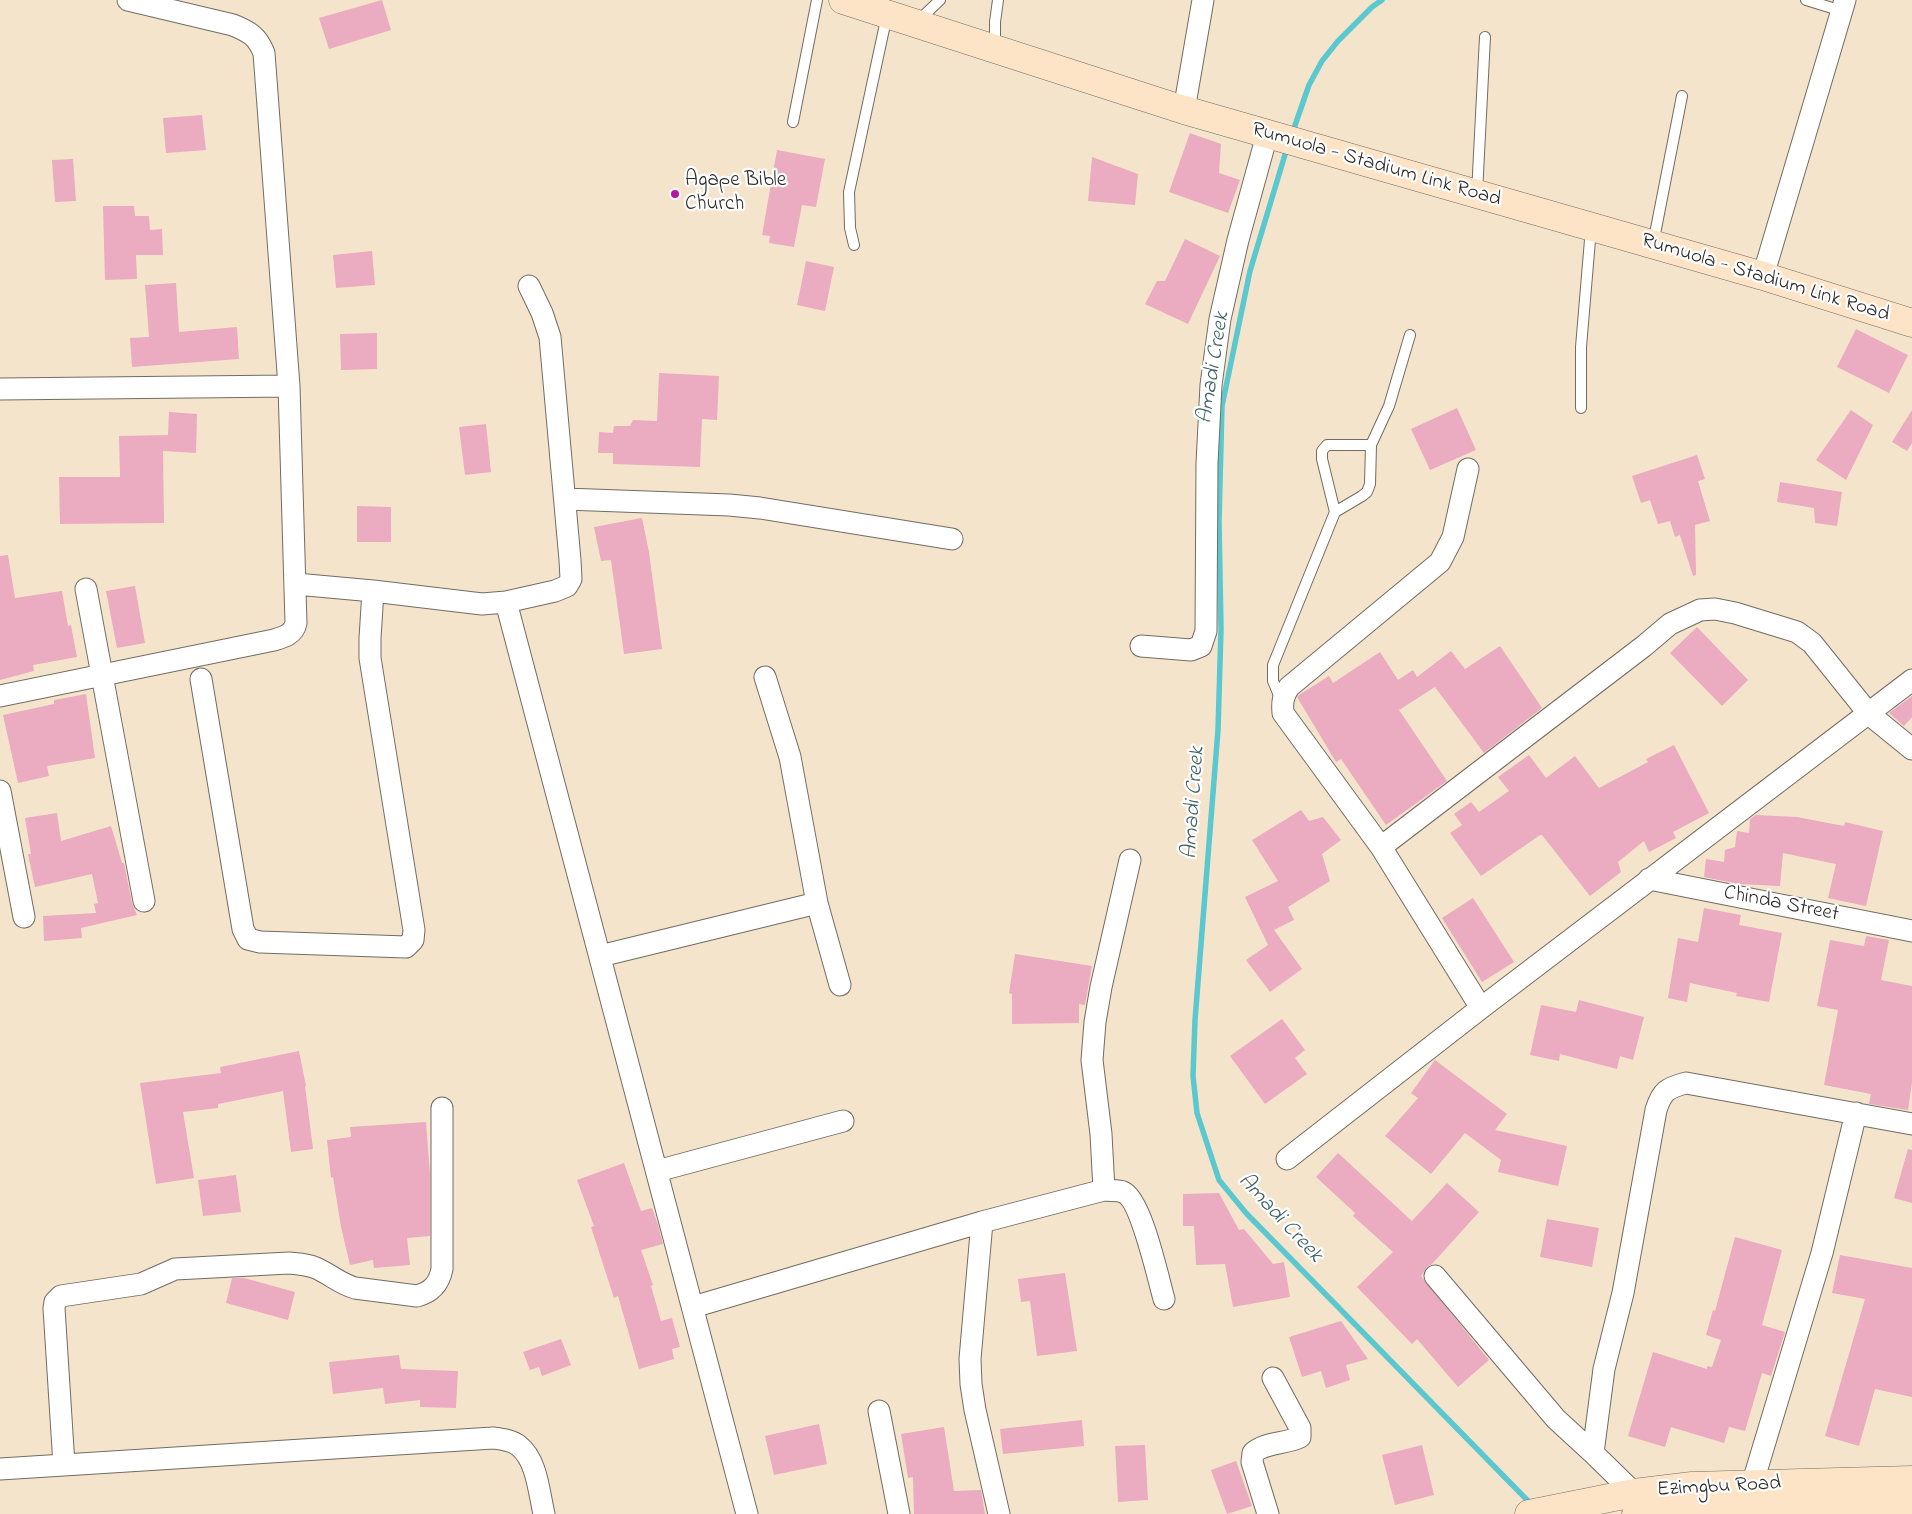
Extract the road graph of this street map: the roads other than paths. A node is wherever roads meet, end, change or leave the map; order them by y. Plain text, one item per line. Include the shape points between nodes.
1 (128, 0) edge
2 (817, 0) edge
3 (843, 0) edge
4 (940, 0) edge
5 (998, 0) edge
6 (1203, 0) edge
7 (1806, 0) edge
8 (1843, 6) edge
9 (887, 14) junction
10 (916, 23) junction
11 (1485, 37) dead end
12 (995, 49) junction
13 (1682, 96) dead end
14 (1184, 110) junction
15 (793, 122) dead end
16 (1282, 139) junction
17 (1477, 194) junction
18 (1592, 227) junction
19 (854, 244) dead end
20 (1653, 245) junction
21 (1763, 276) junction
22 (529, 286) dead end
23 (1912, 323) edge
24 (1410, 335) dead end
25 (289, 386) junction
26 (0, 389) edge
27 (1581, 408) dead end
28 (1371, 445) junction
29 (1468, 469) dead end
30 (565, 499) junction
31 (1335, 512) junction
32 (952, 539) dead end
33 (296, 584) junction
34 (86, 589) dead end
35 (373, 591) junction
36 (506, 602) junction
37 (1141, 646) dead end
38 (101, 675) junction
39 (765, 677) dead end
40 (201, 679) dead end
41 (1912, 680) edge
42 (0, 696) edge
43 (1282, 704) junction
44 (1869, 714) junction
45 (1912, 749) edge
46 (0, 791) edge
47 (2, 815) edge
48 (1381, 847) junction
49 (1130, 860) dead end
50 (1650, 879) junction
51 (144, 901) dead end
52 (817, 903) junction
53 (24, 917) dead end
54 (1912, 931) edge
55 (600, 956) junction
56 (840, 985) dead end
57 (1481, 1008) junction
58 (442, 1108) dead end
59 (1856, 1113) junction
60 (843, 1121) dead end
61 (1912, 1124) edge
62 (1287, 1159) dead end
63 (657, 1171) junction
64 (1104, 1190) junction
65 (982, 1222) junction
66 (1435, 1276) dead end
67 (1164, 1298) dead end
68 (693, 1307) junction
69 (1273, 1378) dead end
70 (879, 1411) dead end
71 (1593, 1453) junction
72 (64, 1465) junction
73 (0, 1469) edge
74 (1912, 1480) edge
75 (1752, 1485) junction
76 (1912, 1502) edge
77 (1635, 1503) edge
78 (544, 1514) edge
79 (747, 1514) edge
80 (899, 1514) edge
81 (999, 1514) edge
82 (1268, 1514) edge
83 (1529, 1514) edge

1 - 25 street via 247,30 258,40 264,53
2 - 15 lane
3 - 9 street, Rumuola - Stadium Link Road
4 - 10 lane
5 - 12 lane
6 - 14 street
7 - 8 lane
8 - 21 street
9 - 10 street, Rumuola - Stadium Link Road
9 - 19 lane via 849,192
10 - 12 street, Rumuola - Stadium Link Road
11 - 17 lane
12 - 14 street, Rumuola - Stadium Link Road
13 - 20 lane
14 - 16 street, Rumuola - Stadium Link Road
16 - 17 street, Rumuola - Stadium Link Road
16 - 37 street via 1238,240 1220,319 1211,386 1206,631 1202,646 1191,650
17 - 18 street, Rumuola - Stadium Link Road
18 - 20 street, Rumuola - Stadium Link Road
18 - 27 lane via 1581,347
20 - 21 street, Rumuola - Stadium Link Road
21 - 23 street, Rumuola - Stadium Link Road
22 - 30 street via 550,337
24 - 28 lane via 1389,406
25 - 26 street
25 - 33 street
28 - 31 lane via 1367,492
28 - 31 lane via 1335,444 1327,445 1322,451
29 - 43 street via 1453,537 1440,562 1289,687
30 - 32 street via 729,505
30 - 36 street via 571,580 567,586 555,591
31 - 43 lane via 1273,665 1273,681
33 - 35 street
33 - 38 street via 295,628 286,636
34 - 38 street
35 - 36 street via 482,604
35 - 40 street via 370,658 414,930 413,940 406,948 248,939
36 - 55 street
38 - 42 street
38 - 51 street
39 - 52 street via 790,758
41 - 44 street
43 - 48 street via 1283,713
44 - 45 street
44 - 48 street via 1812,643 1796,632 1735,613 1700,610 1670,624
44 - 50 street
46 - 47 street
47 - 53 street
48 - 57 street
49 - 64 street via 1095,1022 1092,1060
50 - 54 street, Chinda Street
50 - 57 street
52 - 55 street
52 - 56 street
55 - 63 street
57 - 62 street
58 - 72 street via 442,1269 435,1287 417,1296 355,1288 345,1286 317,1268 289,1263 175,1270 141,1284 62,1296 54,1308
59 - 61 street
59 - 71 street via 1686,1083 1666,1090 1656,1110 1623,1293 1604,1369
59 - 75 street via 1822,1253
60 - 63 street
63 - 68 street
64 - 65 street
64 - 67 street via 1123,1192 1132,1198
65 - 68 street
65 - 81 street via 970,1376
66 - 71 street via 1556,1419
68 - 79 street
69 - 82 street via 1300,1428 1300,1437 1258,1448 1253,1453 1252,1462
70 - 80 street
71 - 77 street
72 - 73 street
72 - 78 street via 493,1438 518,1445 528,1456
74 - 75 street, Ezimgbu Road
75 - 77 street, Ezimgbu Road via 1692,1486
76 - 77 street, Ezimgbu Road via 1694,1508
77 - 83 street, Ezimgbu Road via 1582,1502

